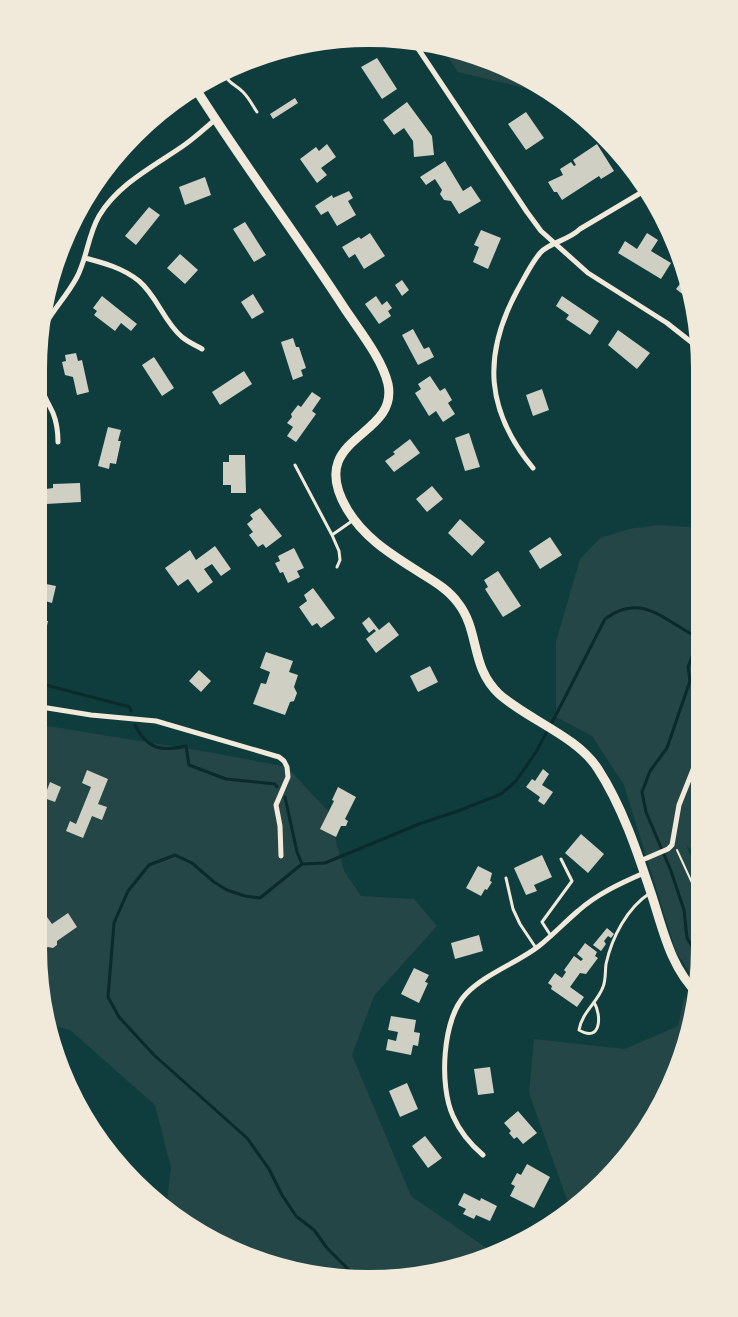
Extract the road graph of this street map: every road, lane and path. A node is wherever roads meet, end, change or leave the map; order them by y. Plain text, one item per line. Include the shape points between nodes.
1 (418, 48) edge
2 (225, 77) edge
3 (198, 92) edge
4 (257, 112) dead end
5 (216, 119) junction
6 (642, 192) edge
7 (555, 244) junction
8 (85, 258) junction
9 (49, 313) edge
10 (693, 344) edge
11 (202, 349) dead end
12 (44, 398) edge
13 (58, 442) dead end
14 (295, 465) dead end
15 (533, 468) dead end
16 (354, 520) junction
17 (332, 535) junction
18 (337, 567) dead end
19 (44, 707) edge
20 (694, 767) edge
21 (673, 841) junction
22 (281, 856) dead end
23 (562, 859) dead end
24 (643, 860) junction
25 (644, 873) junction
26 (506, 878) dead end
27 (694, 889) edge
28 (651, 893) junction
29 (552, 937) junction
30 (536, 949) junction
31 (691, 987) edge
32 (594, 1002) junction
33 (483, 1155) dead end

1 - 7 street via 527,212
2 - 4 lane via 243,92
3 - 5 main road
5 - 8 street via 117,193 98,218
5 - 16 main road via 330,285 386,379 389,392 384,413 348,446 337,466 339,491
6 - 7 street
7 - 10 street via 588,273 667,323
7 - 15 street via 542,252 512,300 502,323 494,360 501,415 509,434
8 - 9 street via 66,294
8 - 11 street via 112,266 140,282 181,336
12 - 13 street via 57,426
14 - 17 lane
16 - 17 lane
16 - 24 main road via 379,546 452,595 468,620 479,663 489,682 507,700 586,754 599,770
17 - 18 lane via 339,551
19 - 22 street via 156,721 279,757 287,766 288,777 276,805
20 - 21 street via 679,805
21 - 24 street via 668,849
21 - 27 path
23 - 29 lane via 572,880 542,922
24 - 25 main road
25 - 28 main road
25 - 29 street via 594,898
26 - 30 lane via 513,910
28 - 31 main road via 675,963
28 - 32 lane via 629,912 614,940 606,964 604,986
29 - 30 street
30 - 33 street via 470,990 450,1021 445,1084 448,1101 460,1130
32 - 32 lane via 580,1023 579,1030 584,1033 595,1031 599,1021

